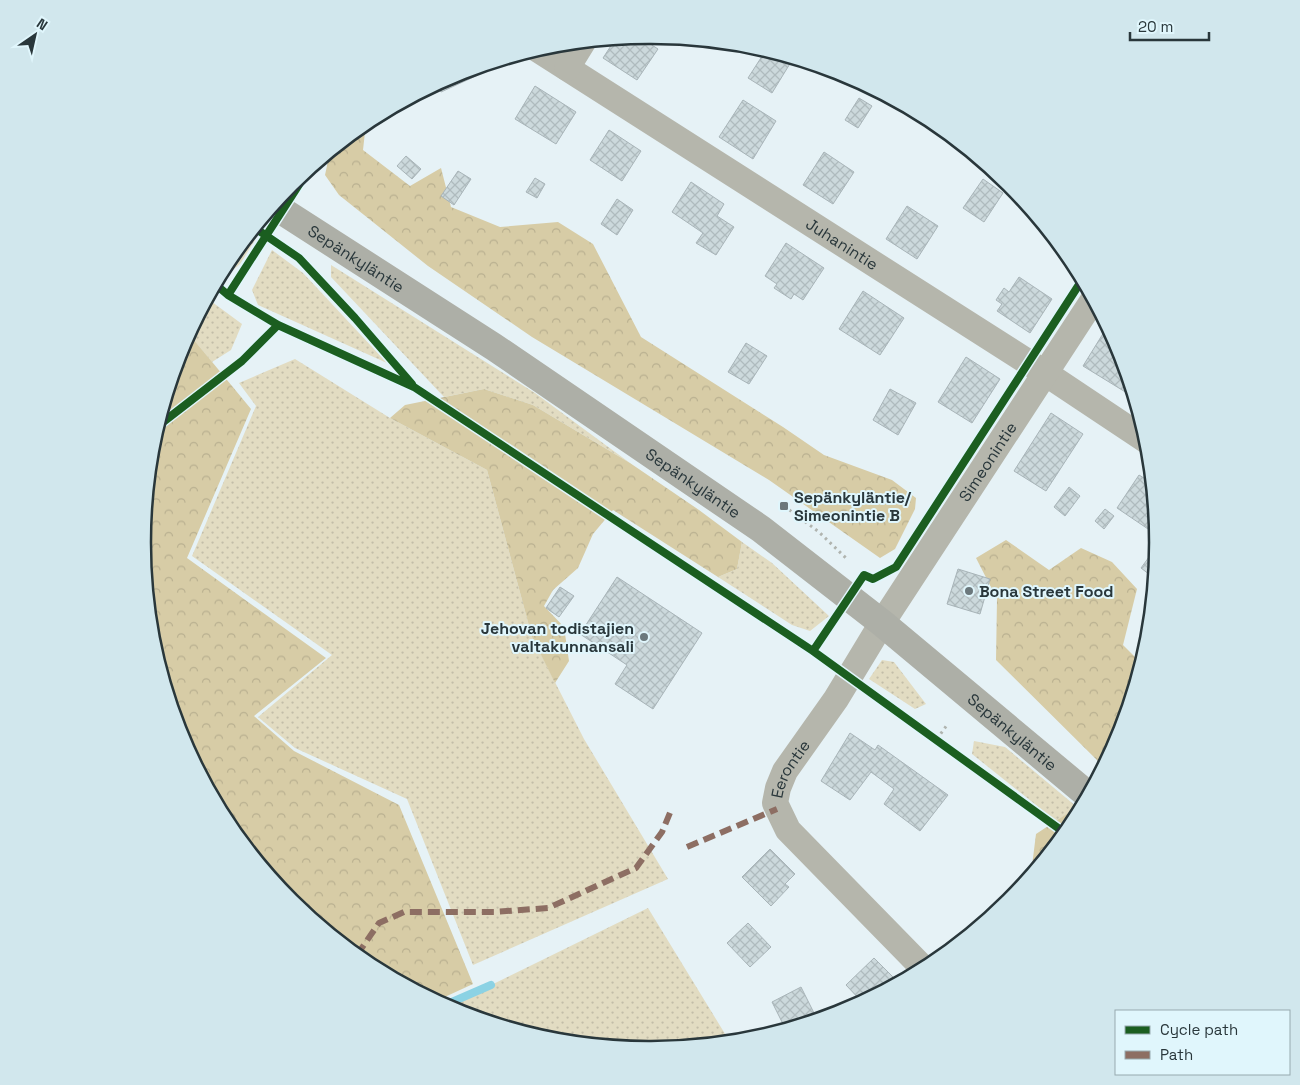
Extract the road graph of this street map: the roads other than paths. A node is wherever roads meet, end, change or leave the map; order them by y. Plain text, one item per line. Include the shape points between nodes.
1 (579, 49) edge
2 (546, 55) edge
3 (567, 68) junction
4 (279, 209) edge
5 (1089, 306) edge
6 (1045, 373) junction
7 (1137, 434) edge
8 (882, 623) junction
9 (1083, 791) edge
10 (918, 963) edge

1 - 3 street
2 - 3 street, Juhanintie
3 - 6 street, Juhanintie
4 - 8 main road, Sepänkyläntie via 494,347 761,529
5 - 6 street, Simeonintie
6 - 7 street, Juhanintie
6 - 8 street, Simeonintie
8 - 9 main road, Sepänkyläntie
8 - 10 street, Eerontie via 836,699 785,771 775,803 788,830

